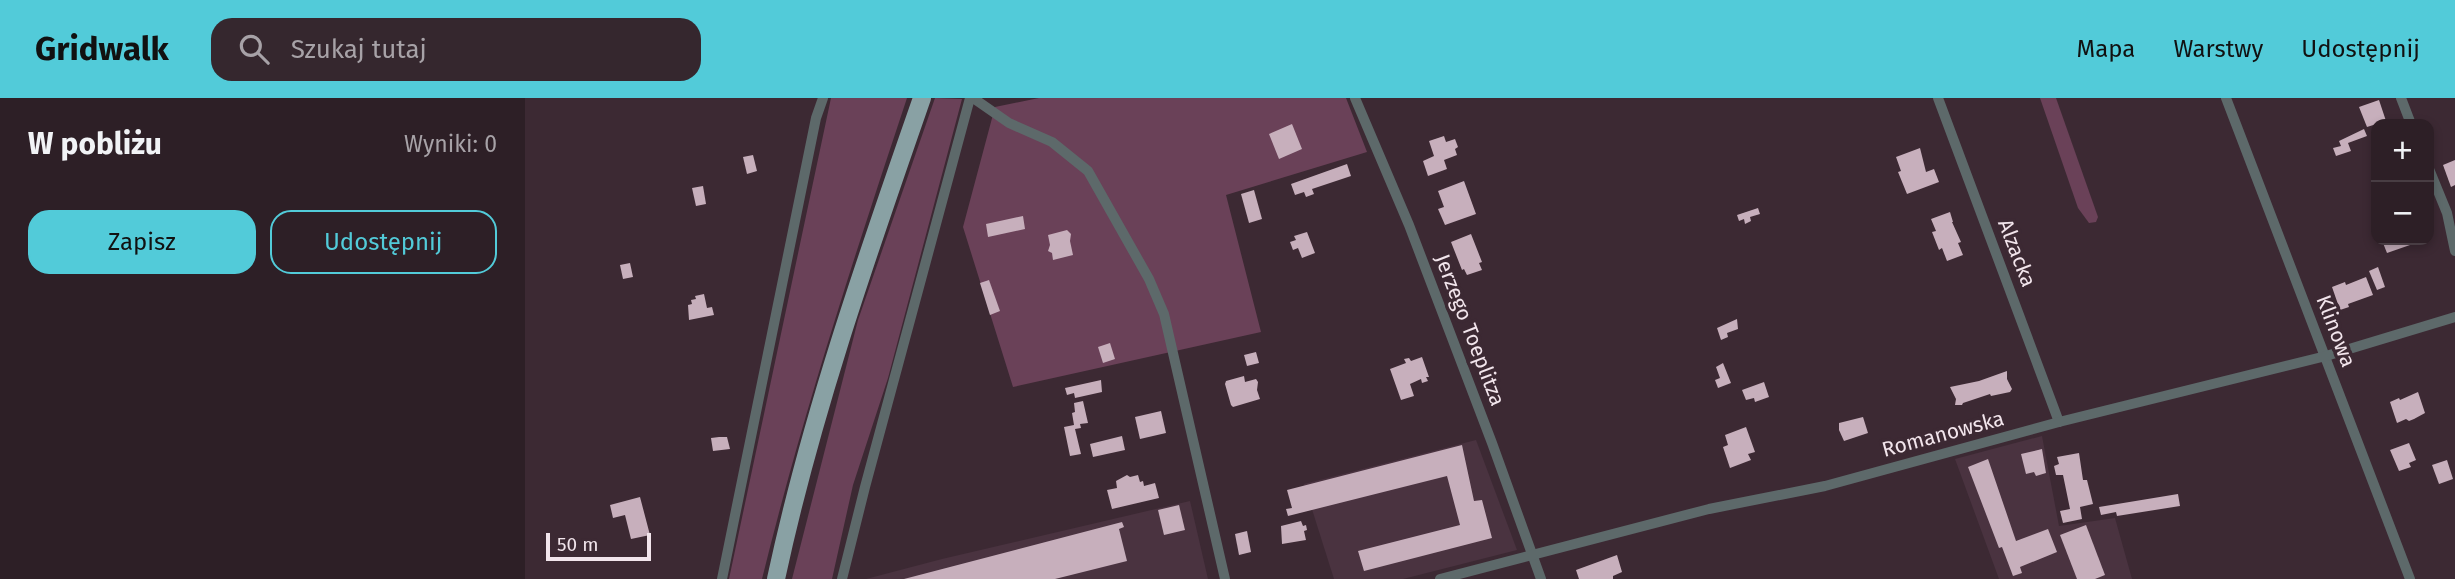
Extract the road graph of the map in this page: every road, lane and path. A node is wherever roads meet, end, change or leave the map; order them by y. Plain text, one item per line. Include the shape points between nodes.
1 (823, 98) edge
2 (922, 98) edge
3 (971, 98) edge
4 (1355, 98) edge
5 (1938, 98) edge
6 (2226, 98) edge
7 (2400, 98) edge
8 (2409, 119) edge
9 (2434, 181) edge
10 (2455, 251) edge
11 (2455, 317) edge
12 (2326, 356) junction
13 (2059, 422) junction
14 (1531, 555) junction
15 (722, 579) edge
16 (776, 579) edge
17 (842, 579) edge
18 (1225, 579) edge
19 (1440, 579) edge
20 (1541, 579) edge
21 (2410, 579) edge

1 - 15 street
2 - 16 main road via 837,350
3 - 17 street
3 - 18 street via 1009,123 1052,142 1088,171 1149,279 1164,314
4 - 14 street, Jerzego Toeplitza via 1409,225
5 - 13 street, Alzacka
6 - 12 street, Klinowa
7 - 8 street
9 - 10 street
11 - 12 street, Romanowska
12 - 13 street, Romanowska
12 - 21 street, Klinowa
13 - 14 street, Romanowska via 1825,486 1709,509
14 - 19 street, Romanowska
14 - 20 street, Jerzego Toeplitza

